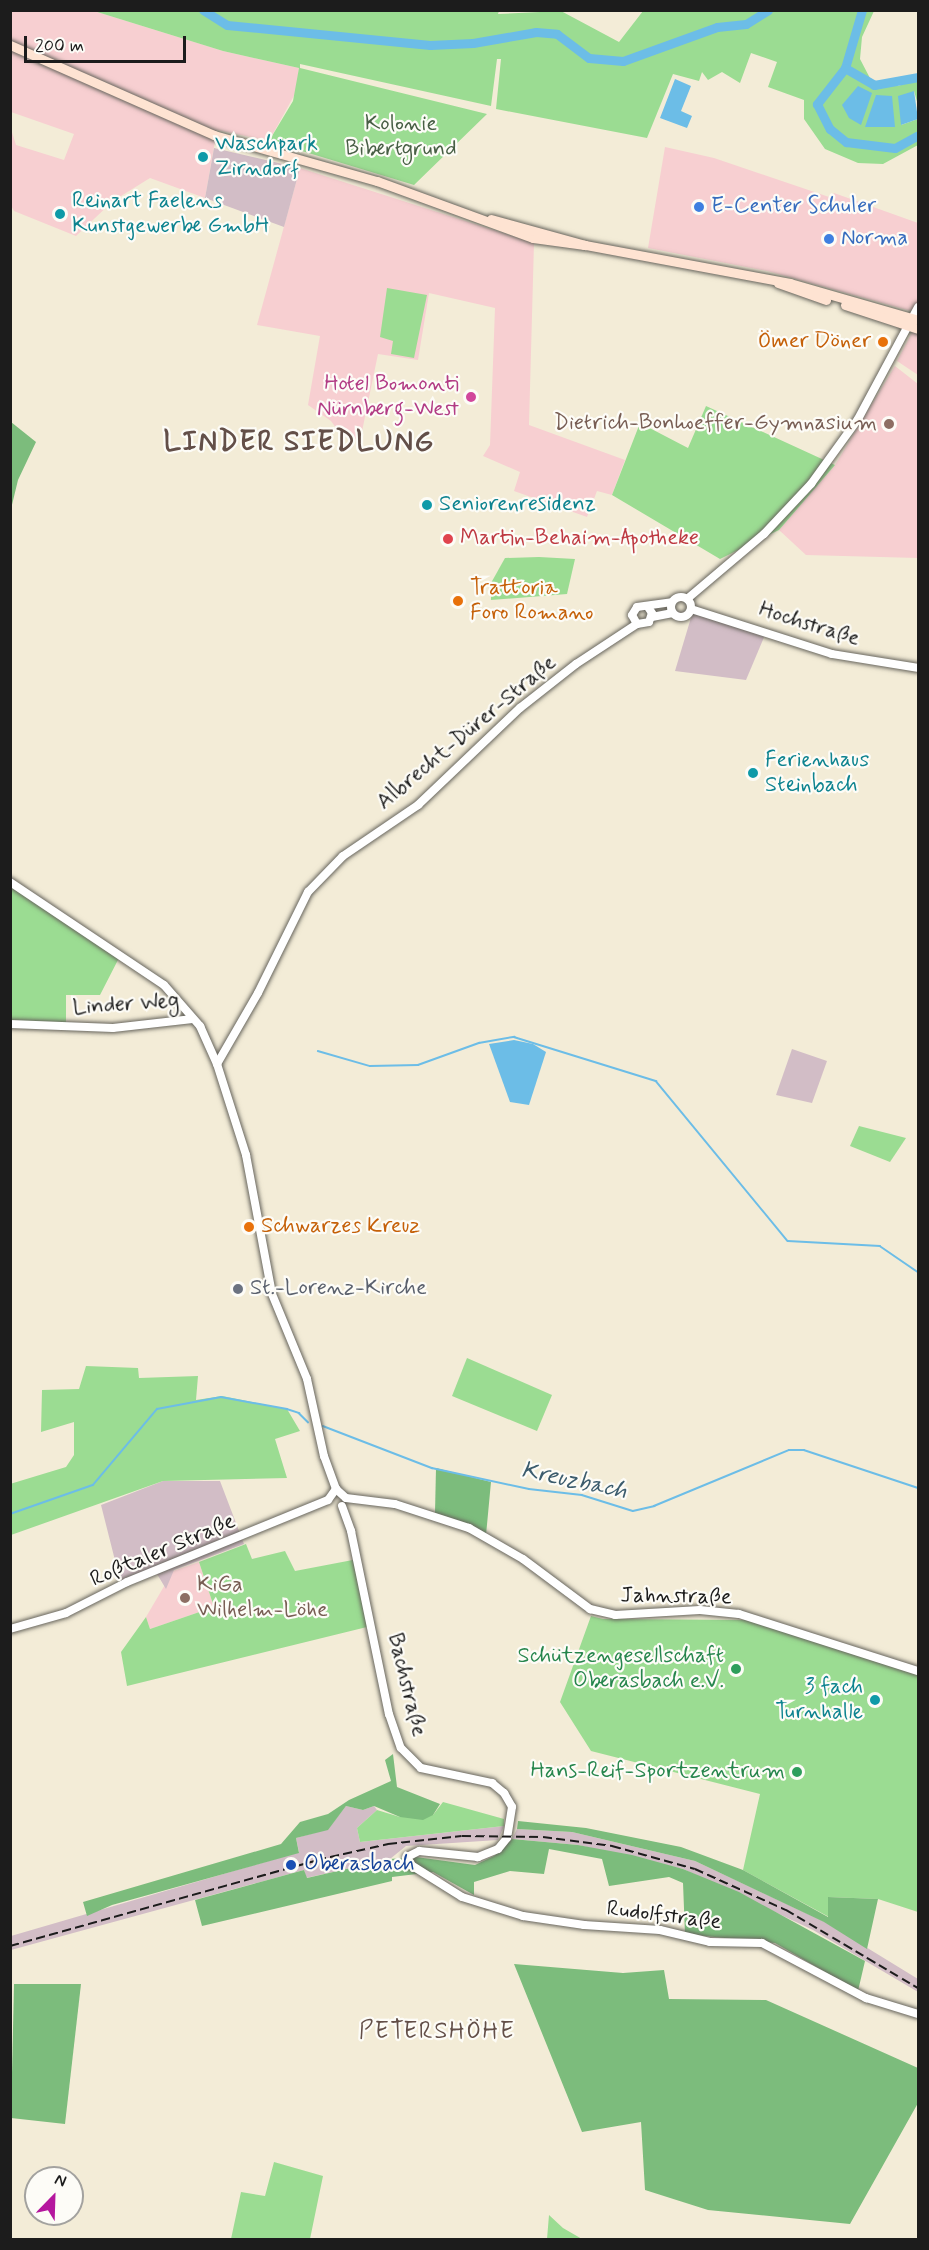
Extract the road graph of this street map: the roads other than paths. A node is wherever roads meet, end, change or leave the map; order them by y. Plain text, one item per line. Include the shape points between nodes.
1 (10, 45) edge
2 (918, 307) edge
3 (915, 323) edge
4 (687, 599) junction
5 (672, 602) junction
6 (648, 607) junction
7 (691, 609) junction
8 (673, 613) junction
9 (652, 617) junction
10 (637, 624) junction
11 (918, 668) edge
12 (10, 882) edge
13 (192, 1019) junction
14 (10, 1024) edge
15 (217, 1064) junction
16 (336, 1489) junction
17 (328, 1500) junction
18 (344, 1502) junction
19 (10, 1629) edge
20 (918, 1671) edge
21 (407, 1857) joint
22 (918, 2014) edge

1 - 3 main road via 198,130 377,181 485,219 510,222 585,245 778,283
2 - 3 street
3 - 4 street via 858,419 811,484 764,534
4 - 5 street via 679,597
4 - 7 street
5 - 6 street
5 - 8 street
6 - 9 street
6 - 10 street, Albrecht-Dürer-Straße via 634,610
7 - 8 street via 684,617
7 - 11 street, Hochstraße via 832,654
8 - 9 street, Albrecht-Dürer-Straße
9 - 10 street, Albrecht-Dürer-Straße via 647,624
10 - 15 street, Albrecht-Dürer-Straße via 558,679 418,805 343,856 324,875 305,896 258,993
12 - 13 street via 164,985 182,1002
13 - 14 street, Linder Weg via 113,1028
13 - 15 street, Linder Weg via 200,1026
15 - 16 street via 246,1155 272,1294 307,1379 324,1456
16 - 17 street
16 - 18 street
17 - 18 street, Jahnstraße via 335,1506
17 - 19 street, Roßtaler Straße via 127,1582 66,1613
18 - 20 street, Jahnstraße via 395,1504 469,1528 523,1559 590,1609 615,1615 700,1610 739,1614
18 - 21 street, Bachstraße via 390,1714 401,1748 421,1768 435,1774 492,1783 512,1807 507,1838 488,1855 465,1856 431,1850
21 - 22 street, Rudolfstraße via 416,1869 462,1897 492,1907 584,1925 660,1930 710,1942 762,1943 866,1998

